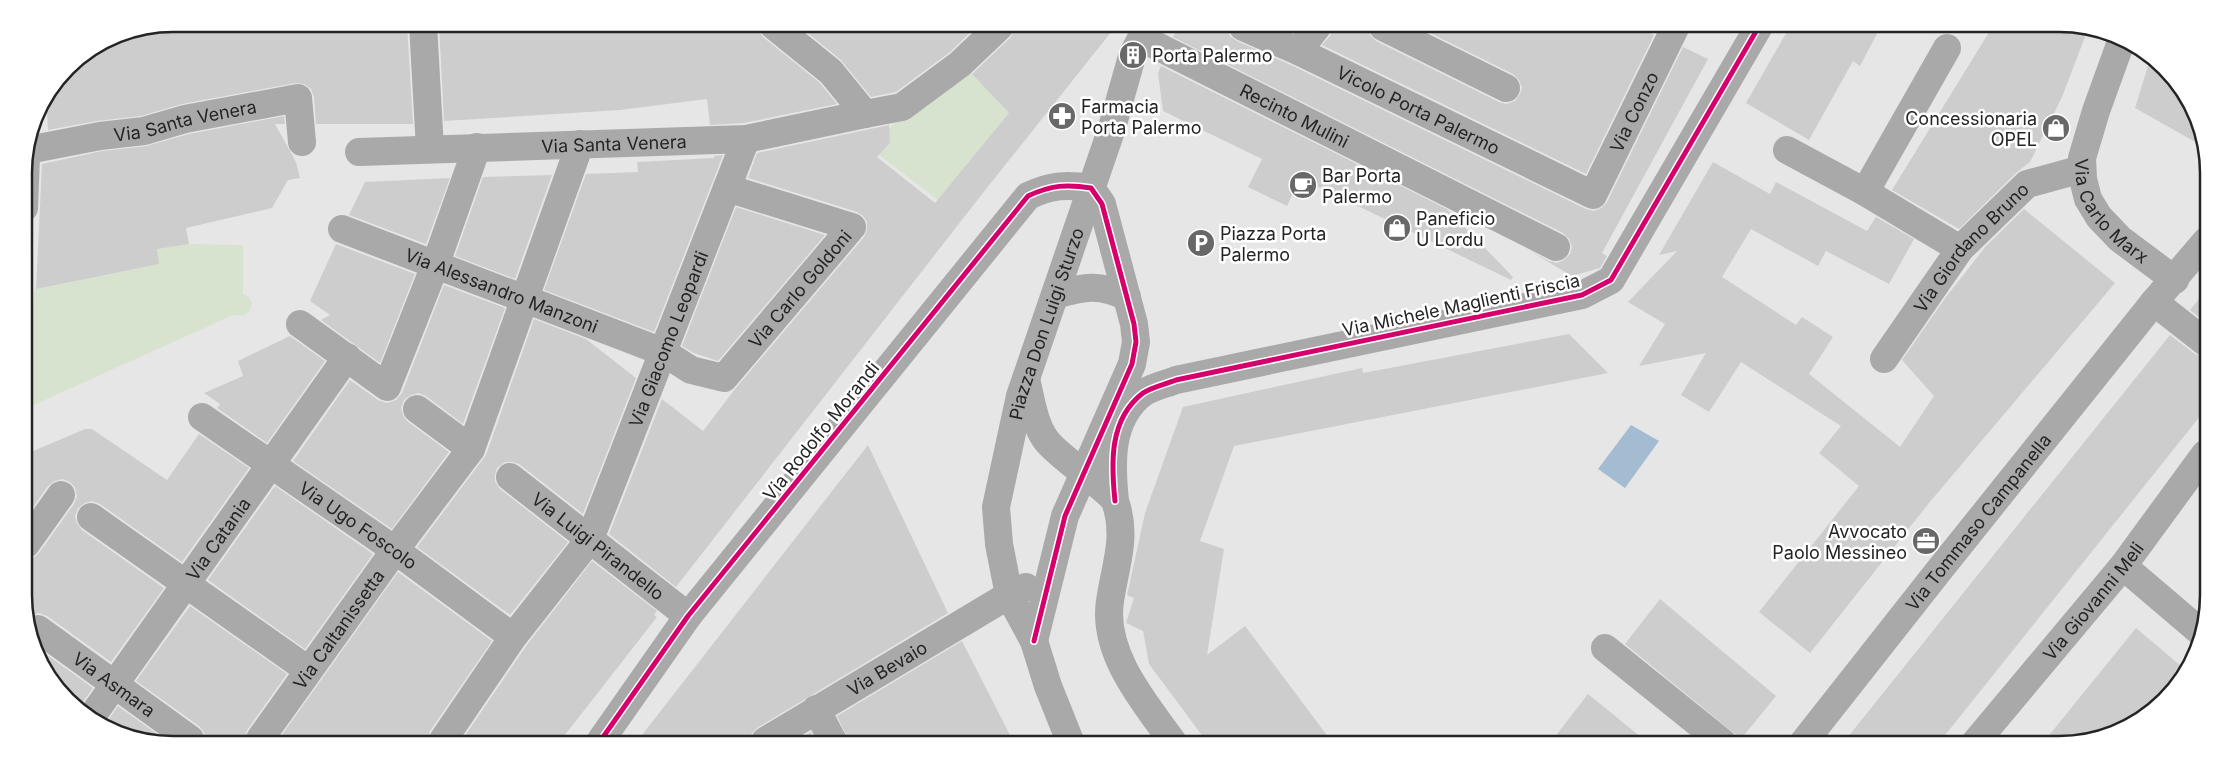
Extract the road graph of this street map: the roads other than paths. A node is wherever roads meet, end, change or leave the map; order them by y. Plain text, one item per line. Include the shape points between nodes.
1 (423, 32) edge
2 (782, 32) edge
3 (994, 32) edge
4 (1254, 32) edge
5 (1313, 32) edge
6 (1393, 32) edge
7 (1666, 32) edge
8 (1756, 32) edge
9 (1139, 44) edge
10 (2120, 46) edge
11 (1947, 48) dead end
12 (1298, 51) junction
13 (1506, 88) dead end
14 (865, 114) junction
15 (746, 139) junction
16 (302, 142) dead end
17 (580, 144) junction
18 (477, 148) junction
19 (35, 149) edge
20 (430, 149) junction
21 (1787, 150) dead end
22 (359, 152) dead end
23 (2082, 169) junction
24 (727, 188) junction
25 (1091, 188) junction
26 (1865, 192) junction
27 (1593, 195) joint
28 (342, 228) dead end
29 (1556, 247) dead end
30 (1960, 249) junction
31 (2200, 249) edge
32 (436, 263) junction
33 (2175, 280) junction
34 (1055, 295) junction
35 (1127, 297) junction
36 (524, 300) junction
37 (2154, 302) junction
38 (300, 324) dead end
39 (2200, 337) edge
40 (1136, 342) junction
41 (663, 352) junction
42 (346, 357) junction
43 (1884, 359) dead end
44 (1026, 379) junction
45 (1176, 380) junction
46 (417, 409) dead end
47 (202, 417) dead end
48 (471, 449) junction
49 (2200, 461) edge
50 (271, 463) junction
51 (1084, 473) junction
52 (510, 477) dead end
53 (61, 495) dead end
54 (1116, 501) junction
55 (91, 517) dead end
56 (33, 534) edge
57 (590, 540) junction
58 (395, 550) junction
59 (2123, 566) junction
60 (1049, 576) junction
61 (186, 584) junction
62 (1010, 595) junction
63 (688, 616) junction
64 (38, 629) dead end
65 (2196, 629) edge
66 (513, 636) junction
67 (1034, 641) junction
68 (1606, 648) dead end
69 (308, 670) junction
70 (114, 685) junction
71 (816, 710) junction
72 (95, 712) edge
73 (1168, 735) edge
74 (1713, 735) edge
75 (1809, 735) edge
76 (1981, 735) edge
77 (186, 736) edge
78 (262, 736) edge
79 (446, 736) edge
80 (604, 736) edge
81 (774, 736) edge
82 (830, 736) edge
83 (1068, 736) edge

1 - 20 street
2 - 14 street via 831,72
3 - 14 street, Via Santa Venera via 960,64 902,107
4 - 12 street, Vicolo Porta Palermo
5 - 12 street
6 - 13 street
7 - 27 street, Via Conzo
8 - 45 street, Via Michele Maglienti Friscia via 1611,280 1582,295
9 - 25 street, Piazza Don Luigi Sturzo
9 - 29 street, Recinto Mulini
10 - 23 street, Via Carlo Marx via 2093,120
11 - 26 street
12 - 27 street, Vicolo Porta Palermo
14 - 15 street, Via Santa Venera
15 - 17 street, Via Santa Venera
15 - 24 street, Via Giacomo Leopardi
16 - 19 street, Via Santa Venera via 298,98 185,119 144,131
17 - 18 street, Via Santa Venera
17 - 36 street, Via Caltanissetta
18 - 20 street, Via Santa Venera
18 - 32 street
20 - 22 street, Via Santa Venera
21 - 26 street
23 - 30 street, Via Giordano Bruno via 2027,184
23 - 33 street, Via Carlo Marx via 2088,199 2099,217 2120,239
24 - 41 street, Via Giacomo Leopardi
24 - 41 street, Via Carlo Goldoni via 852,226 724,378 692,370
25 - 34 street, Piazza Don Luigi Sturzo
25 - 35 street via 1102,204
25 - 63 street, Via Rodolfo Morandi via 1069,184 1028,196
26 - 30 street
28 - 32 street, Via Alessandro Manzoni
30 - 43 street, Via Giordano Bruno
31 - 33 street, Via Tommaso Campanella
32 - 36 street, Via Alessandro Manzoni
32 - 42 street via 387,387
33 - 37 street, Via Tommaso Campanella
34 - 35 street via 1095,286
34 - 44 street, Piazza Don Luigi Sturzo
35 - 40 street
36 - 41 street, Via Alessandro Manzoni
36 - 48 street, Via Caltanissetta
37 - 39 street
37 - 75 street, Via Tommaso Campanella
38 - 42 street
40 - 45 street via 1152,366
40 - 51 street via 1132,364
41 - 57 street, Via Giacomo Leopardi
42 - 50 street, Via Catania
44 - 51 street via 1046,440
44 - 62 street, Piazza Don Luigi Sturzo via 996,507 999,544
45 - 54 street, Via Michele Maglienti Friscia via 1144,393 1125,413 1114,440
46 - 48 street
47 - 50 street, Via Ugo Foscolo
48 - 58 street, Via Caltanissetta
49 - 59 street, Via Giovanni Meli
50 - 58 street, Via Ugo Foscolo
50 - 61 street, Via Catania
51 - 54 street
51 - 60 street via 1065,516
52 - 57 street, Via Luigi Pirandello
53 - 56 street
54 - 73 street, Via Michele Maglienti Friscia via 1121,545 1110,602 1109,633 1123,666
55 - 61 street
57 - 63 street, Via Luigi Pirandello
57 - 66 street, Via Giacomo Leopardi
58 - 66 street, Via Ugo Foscolo
58 - 69 street, Via Caltanissetta
59 - 65 street
59 - 76 street, Via Giovanni Meli
60 - 62 street, Via Bevaio
60 - 67 street
61 - 69 street
61 - 70 street, Via Catania
62 - 67 street, Piazza Don Luigi Sturzo
62 - 71 street, Via Bevaio
63 - 80 street, Via Rodolfo Morandi
64 - 70 street, Via Asmara
66 - 79 street, Via Giacomo Leopardi
67 - 83 street, Piazza Don Luigi Sturzo
68 - 74 street
69 - 78 street, Via Caltanissetta
70 - 72 street, Via Catania
70 - 77 street, Via Asmara
71 - 81 street, Via Bevaio
71 - 82 street

